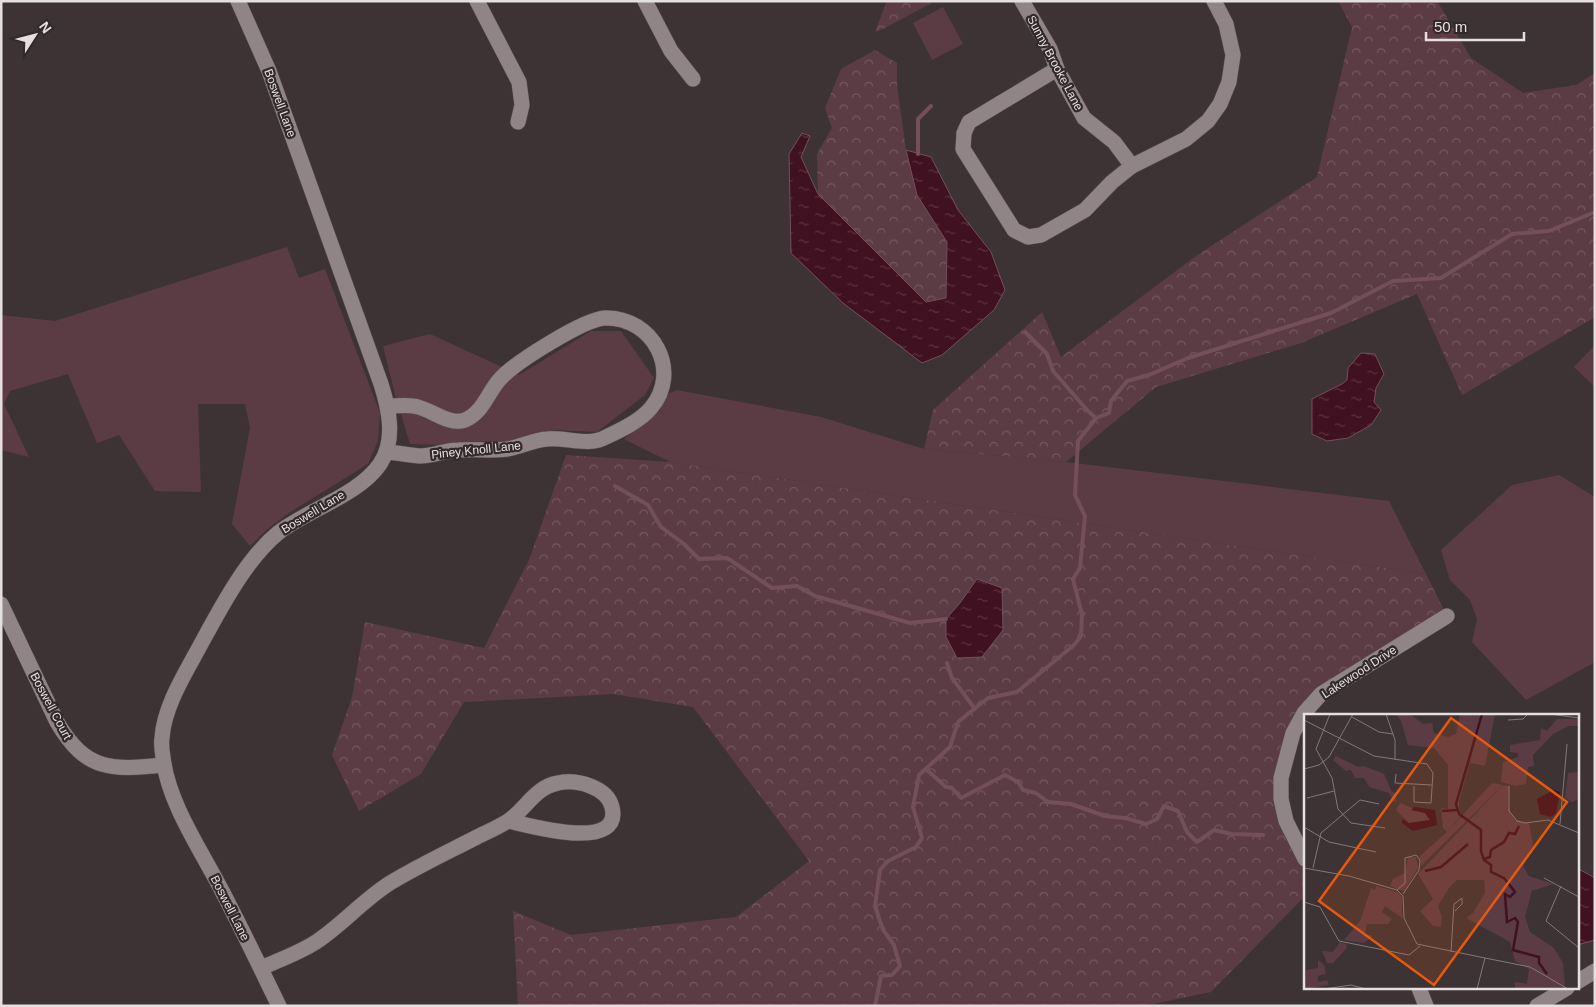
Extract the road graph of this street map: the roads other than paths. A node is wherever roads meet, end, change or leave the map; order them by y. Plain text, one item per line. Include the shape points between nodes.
1 (238, 1) edge
2 (477, 1) edge
3 (645, 1) edge
4 (1022, 1) edge
5 (1214, 1) edge
6 (1058, 69) junction
7 (693, 79) dead end
8 (518, 122) dead end
9 (1132, 166) junction
10 (388, 406) junction
11 (387, 452) junction
12 (1, 604) edge
13 (1447, 616) dead end
14 (164, 765) junction
15 (508, 820) junction
16 (1304, 858) edge
17 (261, 968) junction
18 (1595, 971) edge
19 (1578, 981) edge
20 (1420, 990) edge
21 (1564, 990) edge
22 (280, 1006) edge
23 (1426, 1006) edge
24 (1537, 1006) edge

1 - 10 street, Boswell Lane via 269,71
2 - 8 street via 519,82 522,105
3 - 7 street via 671,51
4 - 6 street, Sunny Brooke Lane
5 - 9 street via 1226,24 1233,55 1220,104 1208,121 1186,139
6 - 9 street, Sunny Brooke Lane via 1084,118 1114,142
6 - 9 street via 969,122 964,133 963,149 1014,230 1028,237 1041,235 1085,210
10 - 11 street, Boswell Lane
10 - 11 street, Piney Knoll Lane via 420,407 457,421 464,420 488,400 499,379 510,369 569,332 603,318 619,319 643,330 659,350 663,366 663,381 650,409 605,438 592,442 546,439 509,448 456,450 422,456
11 - 14 street, Boswell Lane via 366,480 276,534 253,559 219,611 177,688 162,738
12 - 14 street, Boswell Court via 57,722 67,740 79,752 91,760 116,768
13 - 16 street, Lakewood Drive via 1321,694 1304,713 1293,734 1281,778 1281,799 1286,821
14 - 17 street, Boswell Lane via 179,810
15 - 15 street via 542,789 558,783 574,782 592,787 605,794 613,811 605,828 595,832 553,832
15 - 17 street via 389,884 315,943
17 - 22 street, Boswell Lane
18 - 19 street
20 - 23 street
21 - 24 street

